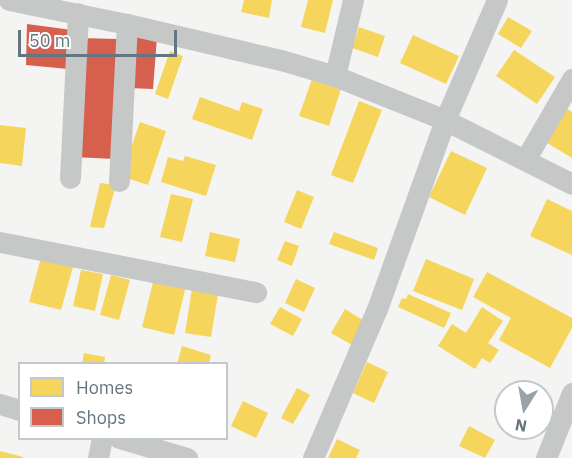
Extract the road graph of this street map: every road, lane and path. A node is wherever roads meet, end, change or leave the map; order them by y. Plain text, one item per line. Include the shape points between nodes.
1 (10, 0) edge
2 (353, 0) edge
3 (497, 0) edge
4 (78, 13) junction
5 (127, 24) junction
6 (335, 76) junction
7 (572, 79) edge
8 (445, 120) junction
9 (525, 160) junction
10 (70, 178) dead end
11 (119, 181) dead end
12 (572, 184) edge
13 (0, 242) edge
14 (256, 292) dead end
15 (572, 393) edge
16 (0, 404) edge
17 (18, 409) edge
18 (102, 440) edge
19 (126, 440) edge
20 (98, 458) edge
21 (187, 458) edge
22 (313, 458) edge
23 (546, 458) edge

1 - 4 street
2 - 6 street
3 - 8 street
4 - 5 street
4 - 10 street
5 - 6 street
5 - 11 street
6 - 8 street
7 - 9 street
8 - 9 street
8 - 22 street via 376,309
9 - 12 street
13 - 14 street
15 - 23 street
16 - 17 street
18 - 20 street
19 - 21 street

